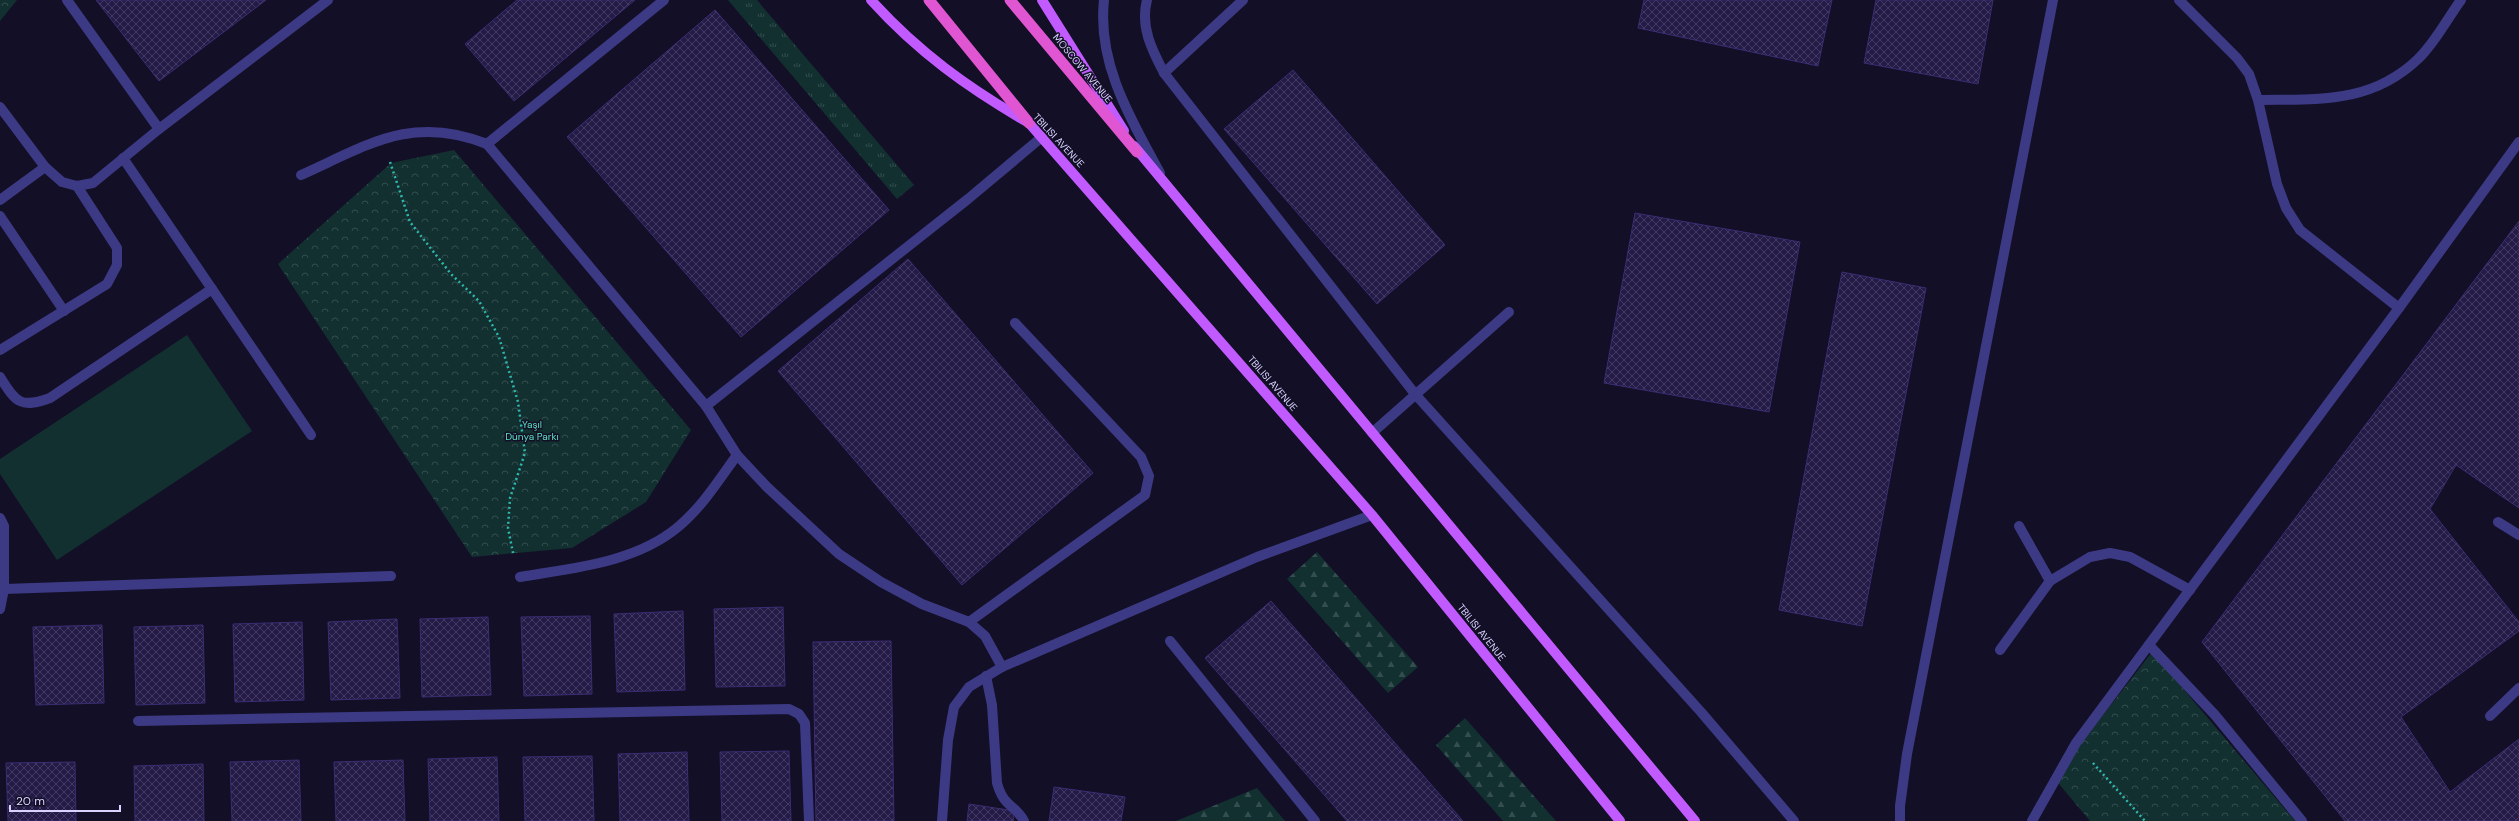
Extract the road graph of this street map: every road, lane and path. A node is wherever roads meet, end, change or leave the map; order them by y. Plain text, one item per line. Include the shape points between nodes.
1 (67, 0) edge
2 (328, 0) edge
3 (664, 0) edge
4 (871, 0) edge
5 (929, 0) edge
6 (1010, 0) edge
7 (1042, 0) edge
8 (1104, 0) edge
9 (1147, 0) edge
10 (1243, 0) edge
11 (2053, 0) edge
12 (2179, 0) edge
13 (2461, 0) edge
14 (1164, 73) junction
15 (2258, 100) junction
16 (0, 107) edge
17 (1029, 123) junction
18 (159, 129) junction
19 (1042, 137) junction
20 (384, 138) junction
21 (2519, 142) edge
22 (486, 144) junction
23 (1137, 152) junction
24 (123, 158) junction
25 (45, 167) junction
26 (301, 175) dead end
27 (76, 186) junction
28 (1168, 189) junction
29 (0, 200) edge
30 (0, 216) edge
31 (212, 289) junction
32 (2399, 308) junction
33 (64, 311) junction
34 (1509, 312) dead end
35 (1016, 323) dead end
36 (0, 350) edge
37 (0, 378) edge
38 (1415, 394) junction
39 (706, 406) junction
40 (1372, 433) junction
41 (311, 435) dead end
42 (737, 455) junction
43 (1372, 515) junction
44 (0, 518) edge
45 (2498, 522) dead end
46 (2019, 526) dead end
47 (2519, 535) edge
48 (391, 576) dead end
49 (520, 577) joint
50 (2050, 581) junction
51 (4, 589) junction
52 (2190, 590) junction
53 (0, 609) edge
54 (969, 622) junction
55 (1170, 641) dead end
56 (2149, 645) junction
57 (2000, 650) dead end
58 (1002, 667) junction
59 (986, 676) junction
60 (2519, 688) edge
61 (2490, 716) dead end
62 (138, 722) dead end
63 (2076, 743) junction
64 (809, 821) edge
65 (942, 821) edge
66 (1024, 821) edge
67 (1315, 821) edge
68 (1620, 821) edge
69 (1695, 821) edge
70 (1794, 821) edge
71 (1900, 821) edge
72 (2032, 821) edge
73 (2145, 821) edge
74 (2302, 821) edge

1 - 18 street
2 - 18 street
3 - 22 street
4 - 17 main road, TBILISI AVENUE via 938,65 981,95
5 - 17 highway
6 - 23 highway, MOSCOW AVENUE
7 - 23 main road
8 - 28 street via 1103,13 1110,70 1122,102
9 - 14 street via 1148,40
10 - 14 street
11 - 71 street via 1908,754
12 - 15 street via 2237,58 2249,74
13 - 15 street via 2419,58 2392,81 2359,94 2321,99
14 - 38 street
15 - 32 street via 2277,184 2286,208 2300,230
16 - 25 street
17 - 19 main road, TBILISI AVENUE
18 - 24 street
19 - 39 street via 968,199
19 - 43 main road, TBILISI AVENUE
20 - 22 street via 417,131 439,130 462,134
20 - 26 street
20 - 49 path via 410,222 451,274 479,301 499,337 518,402 525,453 510,498 508,528
21 - 32 street
22 - 39 street
23 - 28 main road
24 - 27 street via 93,183
24 - 31 street
25 - 27 street via 62,182
25 - 29 street
27 - 33 street via 117,248 117,266 107,284
28 - 40 main road
30 - 33 street
31 - 37 street via 50,398 32,405 13,399
31 - 41 street
32 - 52 street
33 - 36 street
34 - 38 street
35 - 54 street via 1141,457 1149,476 1145,495
38 - 40 street
38 - 70 street via 1701,712
39 - 42 street
40 - 69 main road
42 - 49 street via 705,500 677,528 646,546 603,562
42 - 54 street via 767,487 839,554 888,586 922,604
43 - 58 street via 1257,557
43 - 68 main road, TBILISI AVENUE
44 - 51 street via 4,526
45 - 47 street
46 - 50 street
48 - 51 street
50 - 52 street via 2090,557 2110,553 2130,557
50 - 57 street
51 - 53 street
52 - 56 street
54 - 58 street via 985,636
55 - 67 street
56 - 63 street
56 - 74 street via 2215,715
58 - 59 street
59 - 65 street via 969,687 954,707 948,740
59 - 66 street via 992,705 997,784 1006,804 1021,814
60 - 61 street
62 - 64 street via 789,709 799,714 805,723
63 - 72 street
63 - 73 path

